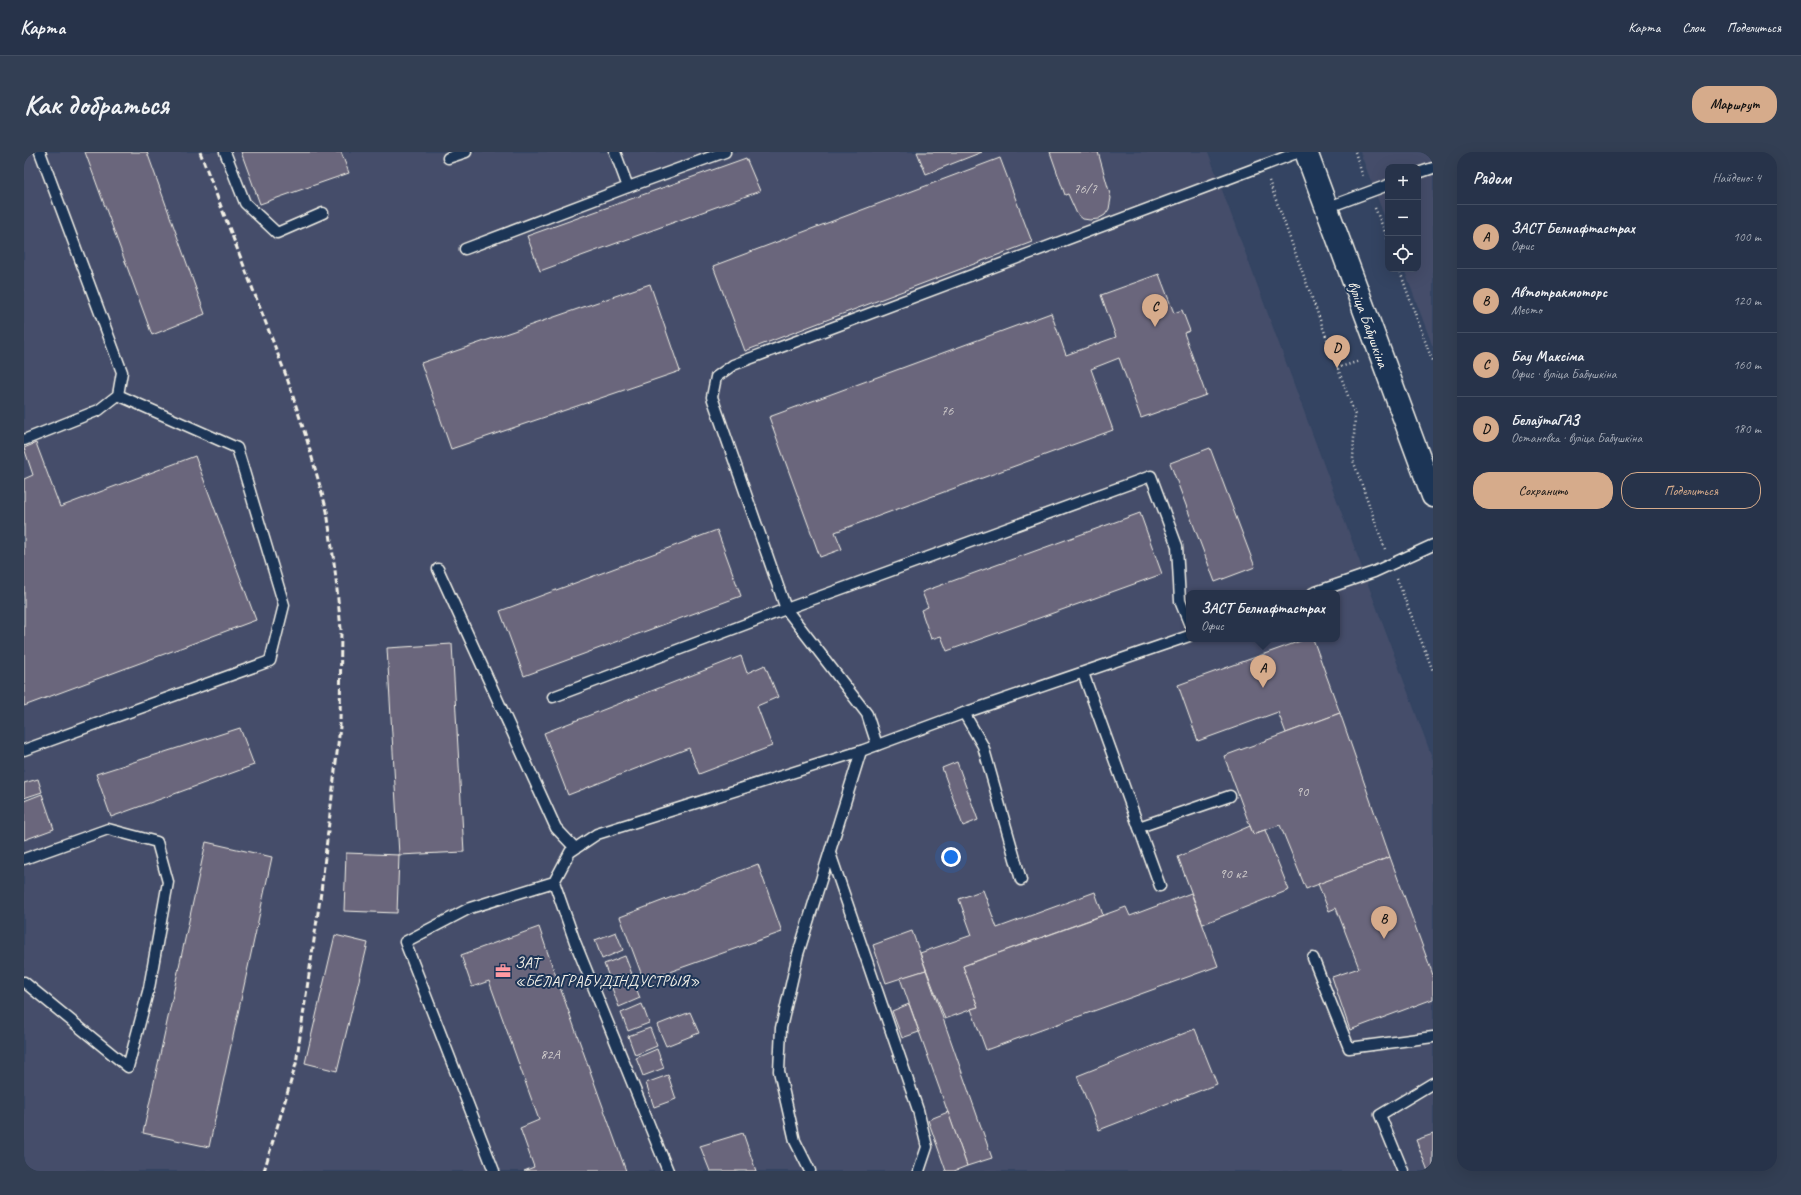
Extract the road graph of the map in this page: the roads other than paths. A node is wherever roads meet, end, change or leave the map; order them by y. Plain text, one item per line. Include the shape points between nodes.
1 (40, 152) edge
2 (225, 152) edge
3 (466, 152) edge
4 (615, 152) edge
5 (725, 152) edge
6 (1299, 152) edge
7 (1306, 152) edge
8 (448, 158) dead end
9 (1433, 168) edge
10 (1421, 173) edge
11 (1385, 186) edge
12 (628, 187) junction
13 (1326, 208) junction
14 (323, 213) dead end
15 (465, 249) dead end
16 (118, 395) junction
17 (24, 440) edge
18 (1433, 496) edge
19 (1433, 545) edge
20 (438, 569) dead end
21 (1321, 590) edge
22 (786, 609) junction
23 (1186, 616) edge
24 (1186, 637) edge
25 (1084, 673) junction
26 (553, 697) dead end
27 (964, 713) junction
28 (877, 745) junction
29 (24, 750) edge
30 (861, 751) junction
31 (1230, 796) dead end
32 (1139, 827) junction
33 (575, 848) junction
34 (830, 853) junction
35 (24, 859) edge
36 (1021, 880) dead end
37 (554, 882) junction
38 (1160, 886) dead end
39 (1313, 958) dead end
40 (24, 982) edge
41 (1433, 1037) edge
42 (1433, 1083) edge
43 (494, 1171) edge
44 (668, 1171) edge
45 (810, 1171) edge
46 (919, 1171) edge
47 (1403, 1171) edge

1 - 16 lane via 122,372
2 - 14 lane via 245,203 277,233
3 - 8 lane
4 - 12 lane
5 - 12 lane
6 - 22 lane via 733,365 716,377 712,397
7 - 13 street, вуліца Бабушкіна
9 - 10 lane
11 - 13 lane
12 - 15 lane
13 - 18 street, вуліца Бабушкіна
16 - 17 lane via 99,410
16 - 29 lane via 237,448 284,605 270,661
19 - 21 lane
20 - 33 lane via 556,828
22 - 23 lane via 1151,476 1177,546 1180,601
22 - 26 lane
22 - 28 lane via 867,714
24 - 25 lane
25 - 27 lane
25 - 32 lane
27 - 28 lane
27 - 36 lane via 983,746
28 - 30 lane
30 - 33 lane via 597,834
30 - 34 lane
31 - 32 lane
32 - 38 lane
33 - 37 lane via 570,852
34 - 45 lane via 798,954 781,1028 779,1071 795,1141
34 - 46 lane via 918,1110 927,1146
35 - 40 lane via 108,829 157,842 168,882 149,988 128,1067
37 - 43 lane via 470,908 405,942
37 - 44 lane via 575,942
39 - 41 lane via 1349,1048
42 - 47 lane via 1380,1115

